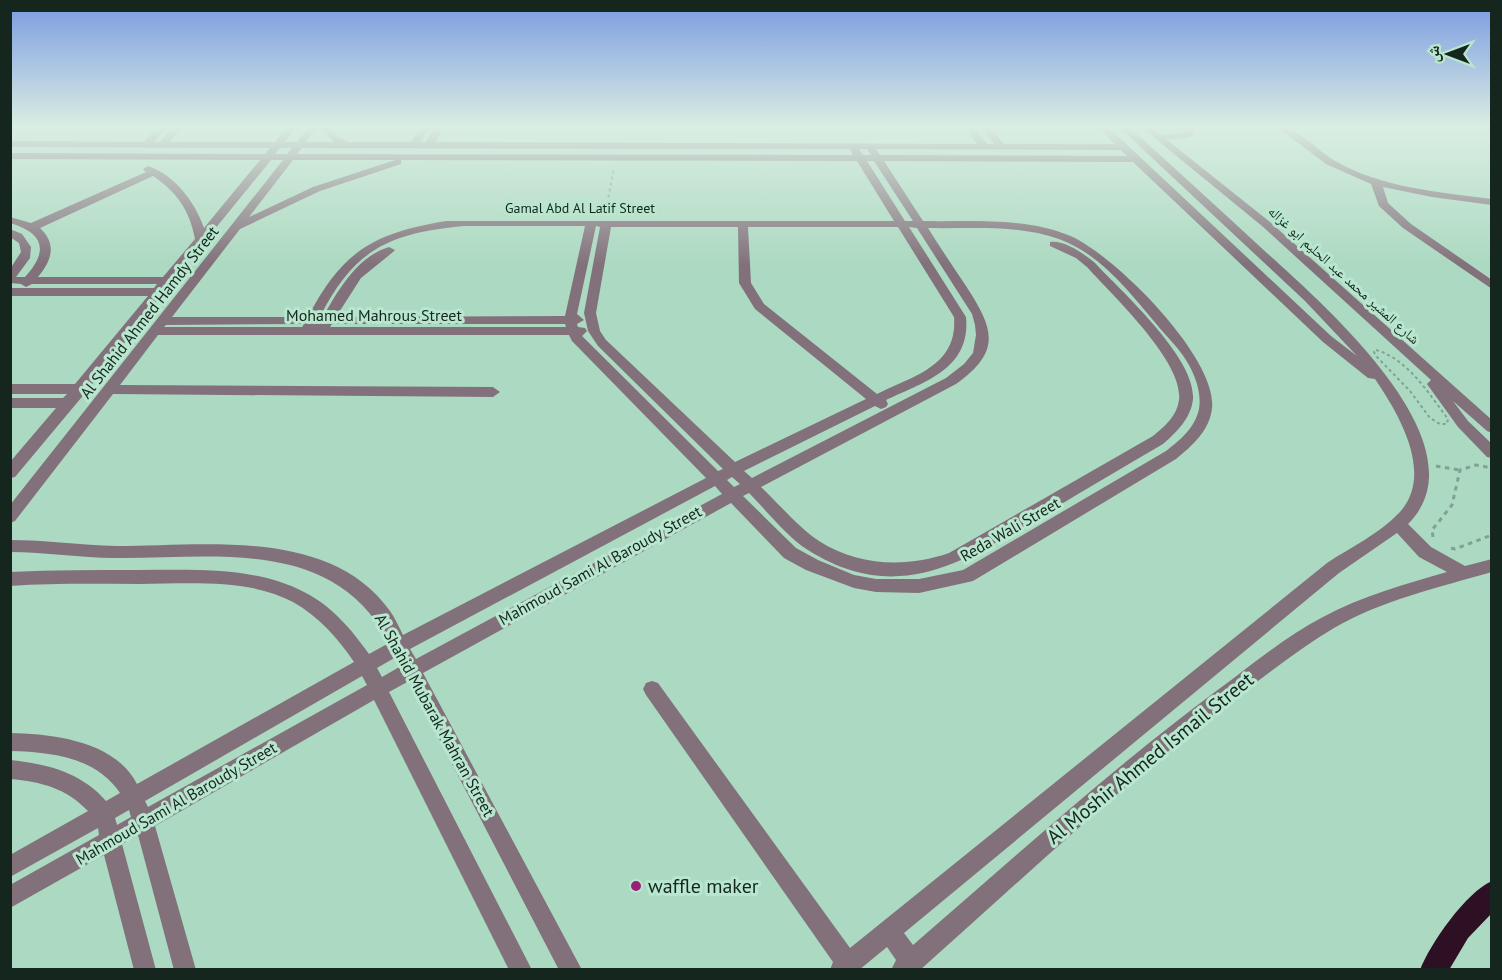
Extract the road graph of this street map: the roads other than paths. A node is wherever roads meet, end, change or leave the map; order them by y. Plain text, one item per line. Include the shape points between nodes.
1 (155, 172) joint
2 (256, 172) edge
3 (278, 172) edge
4 (370, 172) edge
5 (877, 172) edge
6 (1150, 172) edge
7 (1172, 172) edge
8 (1201, 172) edge
9 (1353, 172) edge
10 (1376, 182) junction
11 (1240, 202) junction
12 (1491, 202) edge
13 (1209, 205) junction
14 (1252, 212) junction
15 (1221, 216) junction
16 (10, 220) edge
17 (32, 227) junction
18 (599, 227) junction
19 (743, 228) junction
20 (234, 229) junction
21 (913, 229) junction
22 (10, 232) edge
23 (201, 240) junction
24 (10, 278) edge
25 (29, 280) junction
26 (168, 281) junction
27 (1491, 286) edge
28 (1131, 290) junction
29 (14, 292) edge
30 (159, 292) junction
31 (185, 292) junction
32 (1117, 294) junction
33 (572, 325) junction
34 (592, 325) junction
35 (159, 326) junction
36 (309, 326) junction
37 (325, 326) junction
38 (1429, 373) junction
39 (1383, 382) junction
40 (10, 389) edge
41 (81, 389) junction
42 (110, 389) junction
43 (493, 392) dead end
44 (876, 400) junction
45 (10, 403) edge
46 (69, 403) junction
47 (891, 412) junction
48 (1491, 428) edge
49 (1491, 453) edge
50 (733, 470) junction
51 (10, 473) edge
52 (1094, 477) junction
53 (715, 480) junction
54 (747, 485) junction
55 (1111, 491) junction
56 (729, 495) junction
57 (10, 517) edge
58 (1398, 524) junction
59 (600, 539) junction
60 (10, 546) edge
61 (615, 557) junction
62 (1491, 565) edge
63 (1464, 574) junction
64 (10, 579) edge
65 (399, 646) junction
66 (366, 665) junction
67 (412, 669) junction
68 (378, 688) junction
69 (652, 689) dead end
70 (1138, 727) junction
71 (10, 742) edge
72 (1159, 745) junction
73 (10, 769) edge
74 (134, 796) junction
75 (104, 814) junction
76 (144, 821) junction
77 (112, 839) junction
78 (10, 867) edge
79 (1491, 894) edge
80 (10, 897) edge
81 (889, 931) junction
82 (907, 965) edge
83 (845, 967) edge
84 (145, 969) edge
85 (185, 969) edge
86 (521, 969) edge
87 (571, 969) edge
88 (1432, 969) edge

1 - 17 street
1 - 23 street via 187,201
2 - 23 street, Al Shahid Ahmed Hamdy Street
3 - 20 street, Al Shahid Ahmed Hamdy Street
4 - 20 street via 283,203
5 - 21 street, Mahmoud Sami Al Baroudy Street
6 - 39 street via 1327,339
7 - 13 street
8 - 11 street, شارع المشير محمد عبد الحليم ابو غزاله
9 - 10 street
10 - 12 street
10 - 27 street via 1383,204 1407,226
11 - 13 street via 1231,207
11 - 14 street, شارع المشير محمد عبد الحليم ابو غزاله
13 - 15 street
14 - 15 street
14 - 38 street, شارع المشير محمد عبد الحليم ابو غزاله
15 - 39 street via 1326,315 1366,357
16 - 17 street
17 - 25 street via 45,238 48,249 43,263
18 - 19 street, Gamal Abd Al Latif Street
18 - 33 street
18 - 34 street via 590,306
18 - 36 street, Gamal Abd Al Latif Street via 464,223 402,234 363,253 347,266 335,279
18 - 37 street, Gamal Abd Al Latif Street via 467,231 410,241 360,269
19 - 21 street, Gamal Abd Al Latif Street
19 - 44 street via 745,283 759,306
20 - 31 street, Al Shahid Ahmed Hamdy Street
21 - 28 street, Reda Wali Street via 1011,225 1046,231 1093,252
21 - 32 street, Reda Wali Street via 1042,240 1080,256
21 - 44 street, Mahmoud Sami Al Baroudy Street via 960,317 960,337 952,356 940,368
21 - 47 street, Mahmoud Sami Al Baroudy Street via 978,314 983,338 978,356 964,372
22 - 24 street via 23,239 27,249 24,261
23 - 26 street, Al Shahid Ahmed Hamdy Street
24 - 25 street
25 - 26 street
25 - 29 street
26 - 30 street, Al Shahid Ahmed Hamdy Street
28 - 32 street
28 - 55 street, Reda Wali Street via 1190,354 1206,390 1206,408 1201,426 1189,441
29 - 30 street
30 - 31 street
30 - 41 street, Al Shahid Ahmed Hamdy Street
31 - 35 street, Al Shahid Ahmed Hamdy Street
32 - 52 street, Reda Wali Street via 1172,355 1187,385 1187,401 1173,429
33 - 34 street, Mohamed Mahrous Street
33 - 37 street, Mohamed Mahrous Street
33 - 53 street, Reda Wali Street via 581,345
34 - 50 street, Reda Wali Street via 602,343
35 - 36 street, Mohamed Mahrous Street
35 - 42 street, Al Shahid Ahmed Hamdy Street
36 - 37 street, Mohamed Mahrous Street
38 - 48 street, شارع المشير محمد عبد الحليم ابو غزاله
38 - 49 street via 1452,411
39 - 58 street via 1407,425 1422,465 1421,489
40 - 41 street
41 - 46 street, Al Shahid Ahmed Hamdy Street
42 - 43 street
42 - 57 street, Al Shahid Ahmed Hamdy Street
44 - 47 street
44 - 50 street, Mahmoud Sami Al Baroudy Street
45 - 46 street
46 - 51 street, Al Shahid Ahmed Hamdy Street
47 - 54 street, Mahmoud Sami Al Baroudy Street
50 - 53 street, Mahmoud Sami Al Baroudy Street
50 - 54 street, Reda Wali Street
52 - 54 street, Reda Wali Street via 954,559 927,568 897,571 837,559 812,545
52 - 55 street
53 - 56 street, Reda Wali Street
53 - 59 street, Mahmoud Sami Al Baroudy Street
54 - 56 street, Mahmoud Sami Al Baroudy Street
55 - 56 street, Reda Wali Street via 967,576 938,585 907,588 875,587 815,568 790,553
56 - 61 street, Mahmoud Sami Al Baroudy Street
58 - 63 street via 1425,552
58 - 70 street, Al Moshir Ahmed Ismail Street via 1333,568
59 - 61 street
59 - 65 street, Mahmoud Sami Al Baroudy Street
60 - 65 street, Al Shahid Mubarak Mahran Street via 89,552 240,552 289,557 318,566 365,596 384,616
61 - 67 street, Mahmoud Sami Al Baroudy Street
62 - 63 street, Al Moshir Ahmed Ismail Street
63 - 72 street, Al Moshir Ahmed Ismail Street via 1395,594 1329,622 1246,678
64 - 66 street via 218,578 272,586 317,606 352,640
65 - 66 street, Mahmoud Sami Al Baroudy Street
65 - 67 street, Al Shahid Mubarak Mahran Street
66 - 68 street
66 - 74 street, Mahmoud Sami Al Baroudy Street
67 - 68 street, Mahmoud Sami Al Baroudy Street
67 - 87 street, Al Shahid Mubarak Mahran Street
68 - 76 street, Mahmoud Sami Al Baroudy Street
68 - 86 street
69 - 83 street
70 - 72 street
70 - 81 street, Al Moshir Ahmed Ismail Street
71 - 74 street via 61,747 91,756 117,772
72 - 82 street, Al Moshir Ahmed Ismail Street
73 - 75 street via 41,772 66,781 88,794
74 - 75 street, Mahmoud Sami Al Baroudy Street
74 - 76 street
75 - 77 street
75 - 78 street, Mahmoud Sami Al Baroudy Street
76 - 77 street, Mahmoud Sami Al Baroudy Street
76 - 85 street
77 - 80 street, Mahmoud Sami Al Baroudy Street
77 - 84 street
79 - 88 highway via 1459,929
81 - 82 street
81 - 83 street, Al Moshir Ahmed Ismail Street

